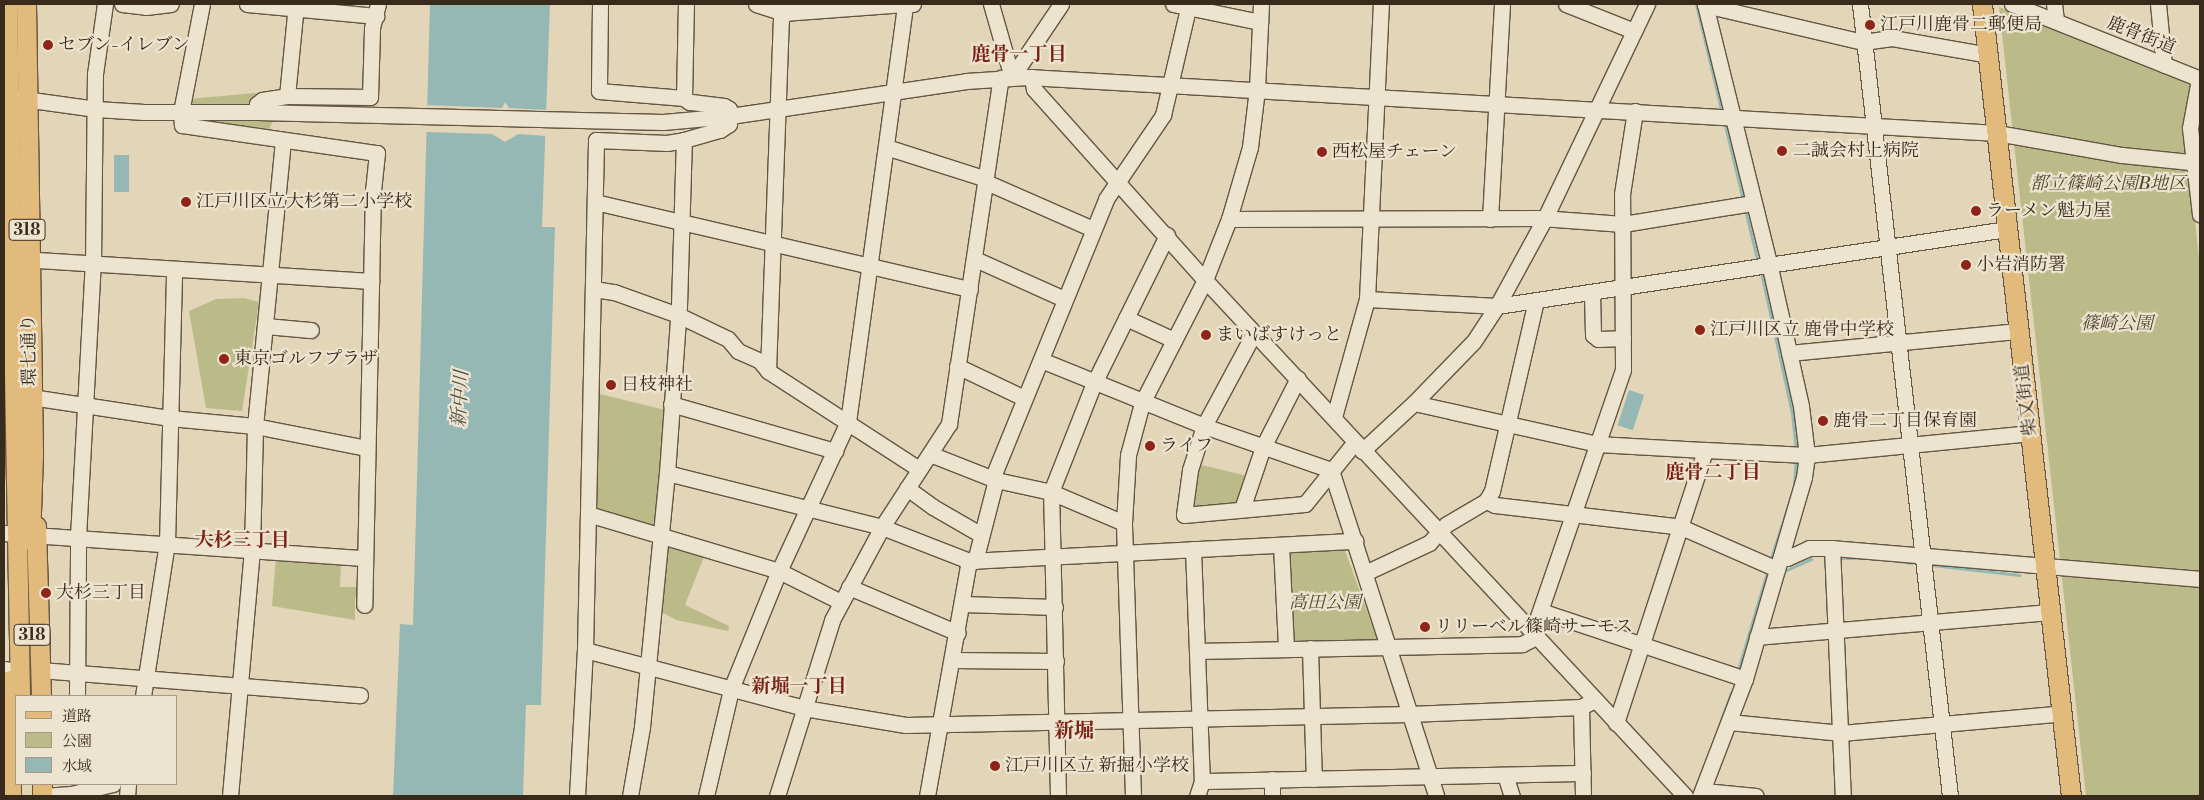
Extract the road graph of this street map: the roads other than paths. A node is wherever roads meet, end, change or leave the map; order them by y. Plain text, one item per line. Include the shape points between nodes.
1 (7, 4) edge
2 (26, 4) edge
3 (105, 4) edge
4 (122, 4) edge
5 (171, 4) edge
6 (202, 4) edge
7 (247, 4) edge
8 (600, 4) edge
9 (686, 4) edge
10 (756, 4) edge
11 (906, 4) edge
12 (912, 4) edge
13 (991, 4) edge
14 (1061, 4) edge
15 (1173, 4) edge
16 (1261, 4) edge
17 (1381, 4) edge
18 (1502, 4) edge
19 (1566, 4) edge
20 (1647, 4) edge
21 (1705, 4) edge
22 (1860, 4) edge
23 (1982, 4) edge
24 (2012, 4) edge
25 (2054, 4) edge
26 (2158, 4) edge
27 (1189, 5) edge
28 (296, 6) edge
29 (785, 8) edge
30 (377, 10) edge
31 (2056, 21) junction
32 (1260, 22) junction
33 (1634, 31) junction
34 (1863, 42) junction
35 (1989, 55) junction
36 (2164, 66) junction
37 (1007, 77) junction
38 (1032, 77) junction
39 (2200, 79) edge
40 (1172, 84) junction
41 (1257, 89) junction
42 (894, 92) junction
43 (6, 95) edge
44 (287, 96) junction
45 (684, 98) junction
46 (1377, 98) junction
47 (27, 100) junction
48 (1496, 102) junction
49 (778, 108) junction
50 (1599, 108) junction
51 (96, 109) junction
52 (1635, 111) junction
53 (181, 112) junction
54 (257, 112) junction
55 (730, 116) junction
56 (1734, 117) junction
57 (1872, 126) junction
58 (1997, 134) junction
59 (684, 140) junction
60 (283, 142) junction
61 (886, 147) junction
62 (2197, 163) edge
63 (1118, 180) junction
64 (986, 181) junction
65 (595, 202) junction
66 (1753, 202) junction
67 (2200, 213) edge
68 (1544, 218) junction
69 (1229, 219) junction
70 (1490, 219) junction
71 (1368, 220) junction
72 (681, 222) junction
73 (1623, 224) junction
74 (1093, 229) junction
75 (2007, 229) junction
76 (1167, 235) junction
77 (772, 244) junction
78 (1886, 247) junction
79 (14, 259) edge
80 (975, 259) junction
81 (1769, 263) junction
82 (93, 264) junction
83 (869, 266) junction
84 (174, 269) junction
85 (270, 276) junction
86 (1205, 280) junction
87 (371, 281) junction
88 (1623, 286) junction
89 (594, 289) junction
90 (970, 289) junction
91 (1592, 293) junction
92 (1064, 299) junction
93 (1367, 299) junction
94 (1536, 301) junction
95 (1497, 306) junction
96 (678, 315) junction
97 (1126, 318) junction
98 (265, 326) junction
99 (311, 330) dead end
100 (2019, 331) junction
101 (1254, 333) junction
102 (1623, 338) junction
103 (1174, 340) junction
104 (1898, 342) junction
105 (1789, 353) junction
106 (1041, 360) junction
107 (956, 366) junction
108 (768, 371) junction
109 (1298, 378) junction
110 (1094, 383) junction
111 (16, 395) edge
112 (1024, 398) junction
113 (1142, 403) junction
114 (1414, 403) junction
115 (671, 404) junction
116 (86, 405) junction
117 (1334, 417) junction
118 (170, 418) junction
119 (848, 422) junction
120 (1508, 424) junction
121 (254, 426) junction
122 (1204, 426) junction
123 (2030, 434) junction
124 (1597, 444) junction
125 (1910, 444) junction
126 (1263, 447) junction
127 (1358, 447) junction
128 (366, 448) junction
129 (1705, 450) junction
130 (835, 451) junction
131 (930, 454) junction
132 (1807, 455) junction
133 (920, 469) junction
134 (1331, 470) junction
135 (667, 473) junction
136 (994, 480) junction
137 (907, 488) junction
138 (1051, 492) junction
139 (1486, 501) junction
140 (809, 507) junction
141 (1242, 509) junction
142 (588, 514) junction
143 (1573, 514) junction
144 (1124, 523) junction
145 (882, 526) junction
146 (1681, 527) junction
147 (20, 534) edge
148 (980, 534) junction
149 (1438, 534) junction
150 (661, 535) junction
151 (78, 537) junction
152 (1355, 541) junction
153 (167, 543) junction
154 (1281, 545) junction
155 (1832, 548) junction
156 (1193, 549) junction
157 (252, 550) junction
158 (1125, 552) junction
159 (1053, 556) junction
160 (1923, 556) junction
161 (363, 558) junction
162 (972, 561) junction
163 (1779, 563) junction
164 (2046, 566) junction
165 (779, 571) junction
166 (25, 573) junction
167 (1365, 573) junction
168 (2200, 580) edge
169 (849, 587) junction
170 (841, 602) junction
171 (963, 604) junction
172 (364, 605) dead end
173 (1055, 607) junction
174 (1541, 611) junction
175 (2051, 612) junction
176 (1931, 622) junction
177 (1835, 631) junction
178 (958, 633) junction
179 (1534, 635) junction
180 (1757, 636) junction
181 (1642, 644) junction
182 (1389, 647) junction
183 (1310, 648) junction
184 (1286, 649) junction
185 (585, 650) junction
186 (1197, 651) junction
187 (953, 660) junction
188 (1056, 661) junction
189 (649, 666) junction
190 (7, 669) edge
191 (40, 670) junction
192 (77, 672) junction
193 (146, 677) junction
194 (1745, 680) junction
195 (240, 685) junction
196 (731, 689) junction
197 (20, 695) edge
198 (32, 695) edge
199 (41, 695) edge
200 (77, 695) edge
201 (143, 695) edge
202 (360, 695) dead end
203 (1587, 704) junction
204 (804, 708) junction
205 (2063, 713) junction
206 (1409, 714) junction
207 (1312, 715) junction
208 (1199, 718) junction
209 (1130, 719) junction
210 (1056, 721) junction
211 (1729, 722) junction
212 (1616, 723) junction
213 (941, 724) junction
214 (1944, 724) junction
215 (1841, 733) junction
216 (1583, 773) junction
217 (1505, 775) junction
218 (12, 777) edge
219 (1429, 777) junction
220 (1314, 778) junction
221 (1272, 779) junction
222 (1202, 781) junction
223 (109, 785) edge
224 (52, 792) edge
225 (1702, 794) edge
226 (11, 796) edge
227 (230, 796) edge
228 (577, 796) edge
229 (630, 796) edge
230 (706, 796) edge
231 (777, 796) edge
232 (927, 796) edge
233 (1058, 796) edge
234 (1133, 796) edge
235 (1197, 796) edge
236 (1272, 796) edge
237 (1436, 796) edge
238 (1512, 796) edge
239 (1583, 796) edge
240 (1686, 796) edge
241 (1756, 796) edge
242 (1843, 796) edge
243 (1950, 796) edge
244 (2071, 796) edge

1 - 43 main road, 環七通り / 318
2 - 47 main road, 環七通り / 318
3 - 51 street via 95,74
4 - 5 street via 146,7
6 - 53 street
7 - 28 street
8 - 45 street via 599,91
9 - 45 street
10 - 29 street
11 - 12 street
11 - 29 street
11 - 42 street
13 - 37 street
14 - 37 street
15 - 27 street
16 - 32 street
17 - 46 street
18 - 48 street
19 - 33 street
20 - 33 street
21 - 34 street
21 - 56 street
22 - 34 street
23 - 35 main road, 柴又街道
24 - 31 street, 鹿骨街道
25 - 31 street
26 - 36 street
27 - 32 street
27 - 40 street
28 - 30 street
28 - 44 street
29 - 49 street
30 - 44 street via 372,28 370,97
31 - 36 street, 鹿骨街道
32 - 41 street
33 - 50 street
34 - 35 street via 1892,38
34 - 57 street
35 - 58 main road, 柴又街道
36 - 39 street, 鹿骨街道
37 - 38 street
37 - 42 street
37 - 64 street
38 - 40 street
38 - 63 street via 1034,89
39 - 62 street via 2190,128
40 - 41 street
40 - 63 street via 1163,116
41 - 46 street
41 - 69 street via 1250,147
42 - 49 street
42 - 61 street
43 - 47 street
43 - 79 main road, 環七通り / 318
44 - 54 street via 262,100 257,104
45 - 55 street via 688,102 724,106 729,109
46 - 48 street
46 - 71 street
47 - 51 street
47 - 79 main road, 環七通り / 318
48 - 50 street
48 - 70 street
49 - 55 street
49 - 77 street
50 - 52 street
50 - 68 street
51 - 53 street
51 - 82 street
52 - 56 street
52 - 73 street via 1622,194
53 - 54 street
53 - 60 street via 180,123 184,127 262,136
54 - 55 street via 663,122
55 - 59 street via 730,124 720,130
56 - 57 street
56 - 66 street
57 - 58 street
57 - 78 street
58 - 62 street
58 - 75 main road, 柴又街道
59 - 65 street via 667,143 596,140
59 - 72 street
60 - 85 street
60 - 87 street via 377,153
61 - 64 street
61 - 83 street
62 - 67 street
63 - 74 street
63 - 76 street
64 - 74 street
64 - 80 street
65 - 72 street
65 - 89 street
66 - 73 street
66 - 81 street
68 - 70 street
68 - 73 street
68 - 95 street
69 - 71 street
69 - 86 street
70 - 71 street
71 - 93 street
72 - 77 street
72 - 96 street
73 - 88 street
74 - 92 street
75 - 78 street
75 - 100 main road, 柴又街道
76 - 86 street
76 - 97 street
77 - 83 street
77 - 108 street
78 - 81 street
78 - 104 street
79 - 82 street
79 - 111 main road, 環七通り / 318
80 - 90 street
80 - 92 street
81 - 88 street
81 - 105 street
82 - 84 street
82 - 116 street
83 - 90 street
83 - 119 street
84 - 85 street
84 - 118 street
85 - 87 street
85 - 98 street
86 - 101 street
86 - 103 street
87 - 128 street
88 - 91 street
88 - 102 street
89 - 96 street via 614,292
89 - 142 street
90 - 107 street
91 - 94 street
91 - 102 street via 1592,335 1598,339
92 - 106 street
93 - 95 street
93 - 117 street
94 - 95 street
94 - 120 street
95 - 114 street via 1474,340
96 - 108 street via 728,339 738,351 760,361
96 - 115 street
97 - 103 street
97 - 110 street
98 - 99 street
98 - 121 street
100 - 104 street
100 - 123 main road, 柴又街道
101 - 109 street
101 - 122 street
102 - 124 street via 1623,370
103 - 113 street
104 - 105 street
104 - 125 street
105 - 132 street
106 - 110 street
106 - 112 street
107 - 112 street
107 - 131 street via 949,424
108 - 119 street
109 - 117 street
109 - 126 street
110 - 113 street
110 - 138 street
111 - 116 street
111 - 147 main road, 環七通り / 318 via 14,459
111 - 147 main road, 環七通り / 318 via 33,455
112 - 136 street
113 - 122 street
113 - 144 street via 1128,455
114 - 120 street
114 - 127 street
115 - 130 street
115 - 135 street
116 - 118 street
116 - 151 street
117 - 127 street
118 - 121 street
118 - 153 street
119 - 130 street
119 - 133 street
120 - 124 street
120 - 139 street via 1492,491
121 - 128 street
121 - 157 street
122 - 126 street
122 - 141 street via 1190,470 1184,515
123 - 125 street
123 - 164 main road, 柴又街道
124 - 129 street
124 - 143 street
125 - 132 street
125 - 160 street
126 - 134 street
126 - 141 street
127 - 134 street
127 - 149 street
128 - 161 street
129 - 132 street
129 - 146 street
130 - 140 street
131 - 133 street
131 - 136 street
132 - 163 street via 1804,477
133 - 137 street
134 - 141 street via 1305,504
134 - 152 street
135 - 140 street
135 - 150 street
136 - 138 street
136 - 148 street
137 - 145 street
137 - 148 street
138 - 144 street
138 - 159 street
139 - 143 street via 1495,505
139 - 149 street via 1447,524
140 - 145 street
140 - 165 street
142 - 150 street
142 - 185 street
143 - 146 street
143 - 174 street
144 - 158 street
145 - 162 street
145 - 169 street
146 - 163 street
146 - 181 street
147 - 151 street
147 - 166 main road, 318
147 - 190 main road
147 - 191 main road, 318
148 - 162 street
149 - 167 street via 1429,543
149 - 179 street
150 - 165 street
150 - 189 street
151 - 153 street
151 - 192 street
152 - 154 street
152 - 167 street
153 - 157 street
153 - 193 street
154 - 156 street
154 - 184 street
155 - 160 street
155 - 163 street via 1809,548
155 - 177 street
156 - 158 street
156 - 186 street
157 - 161 street
157 - 195 street
158 - 159 street
158 - 209 street
159 - 162 street
159 - 173 street
160 - 164 street
160 - 176 street
161 - 172 street
162 - 171 street
163 - 180 street
164 - 168 street
164 - 175 main road, 柴又街道
165 - 170 street
165 - 196 street
166 - 197 main road, 318
166 - 198 main road, 318
167 - 182 street
169 - 170 street
169 - 178 street
170 - 204 street via 823,644
171 - 173 street
171 - 178 street
173 - 188 street
174 - 179 street
174 - 181 street
175 - 176 street
175 - 205 main road, 柴又街道
176 - 177 street
176 - 214 street
177 - 180 street
177 - 215 street
178 - 187 street
179 - 182 street via 1522,644
179 - 203 street
180 - 194 street
181 - 194 street
181 - 212 street
182 - 183 street
182 - 206 street
183 - 184 street
183 - 207 street
184 - 186 street
185 - 189 street
185 - 228 street
186 - 208 street
187 - 188 street
187 - 213 street
188 - 210 street
189 - 196 street
189 - 229 street
190 - 218 main road
191 - 192 street
191 - 199 main road, 318
192 - 193 street
192 - 200 street
193 - 195 street
193 - 201 street
194 - 211 street
195 - 202 street
195 - 227 street
196 - 204 street
196 - 230 street
203 - 206 street
203 - 212 street
203 - 216 street
204 - 213 street via 871,721
204 - 231 street
205 - 214 street
205 - 244 main road, 柴又街道
206 - 207 street
206 - 219 street
207 - 208 street
207 - 220 street
208 - 209 street
208 - 222 street
209 - 210 street
209 - 234 street
210 - 213 street
210 - 233 street
211 - 215 street
211 - 225 street
212 - 240 street
213 - 232 street
214 - 215 street
214 - 243 street
215 - 242 street
216 - 217 street
216 - 239 street
217 - 219 street
217 - 238 street
218 - 226 main road
219 - 220 street
219 - 237 street
220 - 221 street
221 - 222 street
221 - 236 street
222 - 235 street
223 - 224 street via 71,794
225 - 241 street

